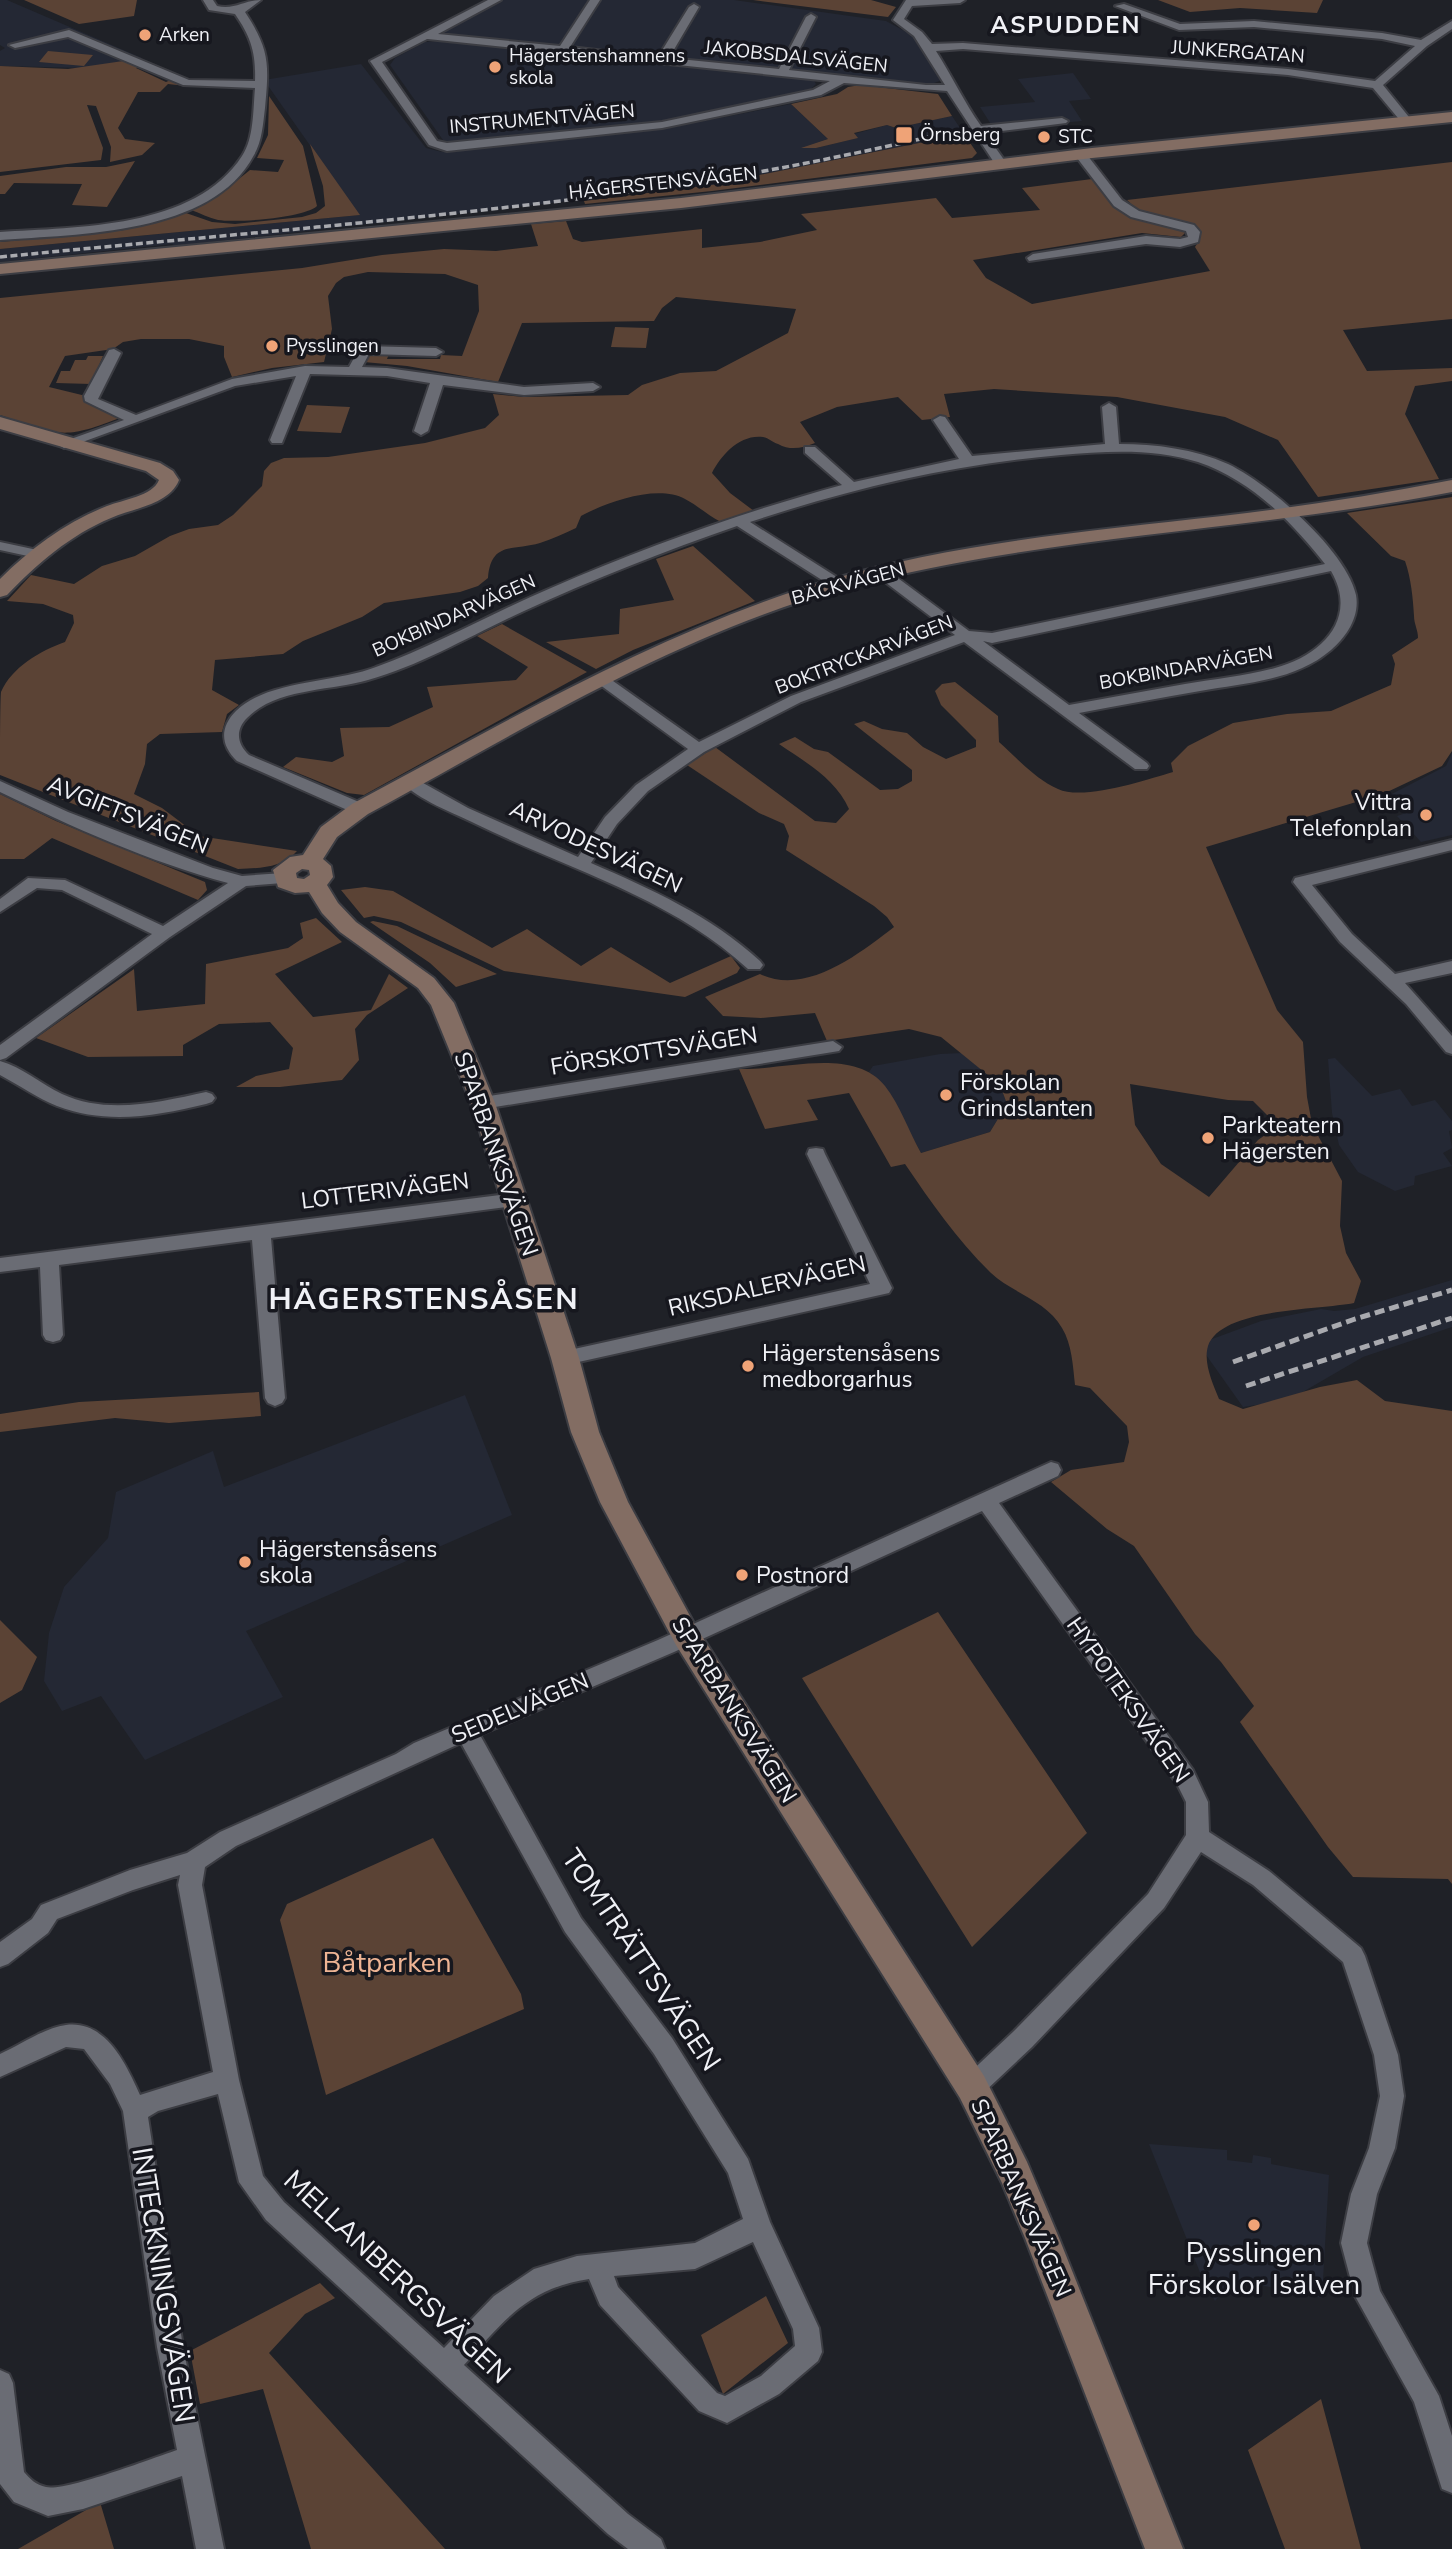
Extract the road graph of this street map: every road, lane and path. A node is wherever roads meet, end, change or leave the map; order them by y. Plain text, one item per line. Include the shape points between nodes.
1 (208, 0) edge
2 (256, 0) edge
3 (496, 0) edge
4 (595, 0) edge
5 (960, 0) edge
6 (910, 1) edge
7 (1120, 6) dead end
8 (694, 7) dead end
9 (238, 10) junction
10 (811, 18) dead end
11 (1452, 23) edge
12 (428, 36) junction
13 (1423, 44) junction
14 (15, 45) dead end
15 (929, 48) junction
16 (563, 50) junction
17 (662, 60) junction
18 (783, 72) junction
19 (842, 79) junction
20 (260, 85) junction
21 (1377, 85) junction
22 (951, 88) junction
23 (1452, 111) edge
24 (1452, 117) edge
25 (1405, 119) junction
26 (1062, 121) dead end
27 (1328, 128) joint
28 (978, 130) junction
29 (1080, 155) junction
30 (1001, 163) junction
31 (0, 236) edge
32 (1032, 258) dead end
33 (0, 269) edge
34 (436, 352) dead end
35 (114, 353) dead end
36 (355, 369) junction
37 (305, 370) junction
38 (438, 380) junction
39 (593, 387) dead end
40 (1109, 407) dead end
41 (136, 420) junction
42 (940, 420) dead end
43 (0, 423) edge
44 (421, 431) dead end
45 (277, 440) dead end
46 (64, 444) junction
47 (1112, 447) junction
48 (810, 450) dead end
49 (968, 461) junction
50 (1452, 486) edge
51 (852, 487) junction
52 (1287, 512) junction
53 (739, 521) junction
54 (0, 546) edge
55 (37, 554) junction
56 (1335, 566) junction
57 (882, 573) junction
58 (838, 584) junction
59 (0, 591) edge
60 (968, 635) junction
61 (601, 679) junction
62 (1068, 710) junction
63 (698, 749) junction
64 (1141, 766) dead end
65 (410, 782) junction
66 (0, 786) edge
67 (360, 809) junction
68 (1451, 846) edge
69 (583, 863) junction
70 (312, 872) junction
71 (283, 878) joint
72 (242, 881) junction
73 (0, 907) edge
74 (164, 933) junction
75 (754, 965) dead end
76 (1452, 967) edge
77 (1391, 981) junction
78 (833, 1047) dead end
79 (1452, 1048) edge
80 (0, 1054) edge
81 (0, 1067) edge
82 (206, 1098) dead end
83 (483, 1103) junction
84 (816, 1154) dead end
85 (515, 1200) junction
86 (261, 1231) junction
87 (49, 1259) junction
88 (0, 1265) edge
89 (53, 1335) dead end
90 (565, 1357) junction
91 (275, 1398) dead end
92 (1051, 1470) dead end
93 (986, 1502) junction
94 (686, 1636) junction
95 (466, 1731) junction
96 (1198, 1837) junction
97 (194, 1861) junction
98 (0, 1956) edge
99 (0, 2066) edge
100 (228, 2080) junction
101 (972, 2087) junction
102 (135, 2111) junction
103 (758, 2225) junction
104 (597, 2267) junction
105 (444, 2367) junction
106 (0, 2383) edge
107 (192, 2459) junction
108 (1452, 2479) edge
109 (210, 2549) edge
110 (651, 2549) edge
111 (1164, 2549) edge

1 - 9 street via 213,8
2 - 9 street
3 - 12 street, INSTRUMENTVÄGEN
4 - 16 street
5 - 6 street
6 - 15 street via 898,20
7 - 13 street via 1180,27 1254,24
8 - 17 street
9 - 20 street via 258,43
10 - 18 street
11 - 13 street
12 - 16 street, JAKOBSDALSVÄGEN
12 - 19 street, INSTRUMENTVÄGEN via 376,61 433,144 447,147 662,125 817,93
13 - 21 street
14 - 20 street via 69,33 187,83
15 - 21 street, JUNKERGATAN via 963,46 1287,72
15 - 22 street
16 - 17 street, JAKOBSDALSVÄGEN
17 - 18 street, JAKOBSDALSVÄGEN
18 - 19 street, JAKOBSDALSVÄGEN
19 - 22 street, JAKOBSDALSVÄGEN
20 - 31 street via 253,145 246,160 206,197 143,220
21 - 25 street
22 - 28 street
23 - 25 street, HÄGERSTENSVÄGEN
24 - 25 street, HÄGERSTENSVÄGEN
25 - 27 street, HÄGERSTENSVÄGEN
26 - 28 street
27 - 29 street, HÄGERSTENSVÄGEN
28 - 30 street
29 - 30 street, HÄGERSTENSVÄGEN
29 - 32 street via 1118,203 1135,214 1190,228 1194,239 1180,243 1146,240
30 - 33 street, HÄGERSTENSVÄGEN via 705,201
34 - 36 street via 365,351
35 - 41 street via 92,401
36 - 37 street
36 - 38 street
37 - 41 street via 232,383
37 - 45 street
38 - 39 street via 524,391
38 - 44 street
40 - 47 street
41 - 46 street
42 - 49 street
43 - 46 street
46 - 55 street via 153,467 169,480 160,493 97,517
47 - 49 street, BOKBINDARVÄGEN
47 - 52 street, BOKBINDARVÄGEN via 1154,449 1223,467
48 - 51 street
49 - 51 street, BOKBINDARVÄGEN
50 - 52 street, BÄCKVÄGEN
51 - 53 street, BOKBINDARVÄGEN
52 - 56 street, BOKBINDARVÄGEN
52 - 57 street, BÄCKVÄGEN via 1014,548
53 - 58 street
53 - 67 street, BOKBINDARVÄGEN via 570,585 393,666 269,698 251,706 234,724 231,745 243,758
54 - 55 street
55 - 59 street
56 - 60 street, BOKTRYCKARVÄGEN via 992,638
56 - 62 street, BOKBINDARVÄGEN via 1349,595 1349,614 1340,634 1325,650 1297,666
57 - 58 street, BÄCKVÄGEN
57 - 60 street
58 - 61 street, BÄCKVÄGEN via 736,618
60 - 62 street
60 - 63 street, BOKTRYCKARVÄGEN via 796,699
61 - 63 street
61 - 65 street, BÄCKVÄGEN
62 - 64 street
63 - 69 street, BOKTRYCKARVÄGEN via 642,788 611,821
65 - 67 street, BÄCKVÄGEN
65 - 69 street, ARVODESVÄGEN via 453,807
66 - 72 street, AVGIFTSVÄGEN via 62,816
67 - 70 street, BÄCKVÄGEN via 329,832
68 - 77 street via 1301,882 1346,938
69 - 75 street, ARVODESVÄGEN via 690,915 736,946
70 - 71 street via 292,864
70 - 83 street, SPARBANKSVÄGEN via 330,908 348,927 437,995
71 - 72 street
72 - 74 street
73 - 74 street via 34,882 65,885
74 - 80 street
76 - 77 street
77 - 79 street
78 - 83 street, FÖRSKOTTSVÄGEN
81 - 82 street via 61,1100 89,1109 144,1111
83 - 85 street, SPARBANKSVÄGEN
84 - 90 street, RIKSDALERVÄGEN via 882,1288
85 - 86 street, LOTTERIVÄGEN
85 - 90 street, SPARBANKSVÄGEN
86 - 87 street, LOTTERIVÄGEN
86 - 91 street
87 - 88 street, LOTTERIVÄGEN
87 - 89 street
90 - 94 street, SPARBANKSVÄGEN via 592,1454 645,1566
92 - 93 street, SEDELVÄGEN
93 - 94 street, SEDELVÄGEN
93 - 96 street, HYPOTEKSVÄGEN via 1185,1777 1197,1802
94 - 95 street, SEDELVÄGEN
94 - 101 street, SPARBANKSVÄGEN
95 - 97 street, SEDELVÄGEN via 228,1839
95 - 103 street, TOMTRÄTTSVÄGEN via 573,1925 663,2046 739,2168
96 - 101 street via 1156,1901
96 - 108 street via 1261,1878 1353,1956 1386,2055 1392,2096 1354,2244 1368,2295 1426,2396
97 - 98 street, SEDELVÄGEN via 49,1912 40,1926
97 - 100 street, MELLANBERGSVÄGEN via 190,1885
99 - 102 street, INTECKNINGSVÄGEN via 64,2036 82,2036 93,2041 119,2076
100 - 102 street via 152,2101
100 - 105 street, MELLANBERGSVÄGEN via 252,2182 275,2211
101 - 111 street, SPARBANKSVÄGEN via 1042,2238
102 - 107 street, INTECKNINGSVÄGEN via 168,2335
103 - 104 street via 688,2257
103 - 104 street, TOMTRÄTTSVÄGEN via 806,2328 809,2352 770,2385 727,2410 708,2402 609,2296
104 - 105 street via 541,2278 504,2306
105 - 110 street, MELLANBERGSVÄGEN
106 - 107 street via 11,2478 23,2492 48,2501 83,2495
107 - 109 street, INTECKNINGSVÄGEN

